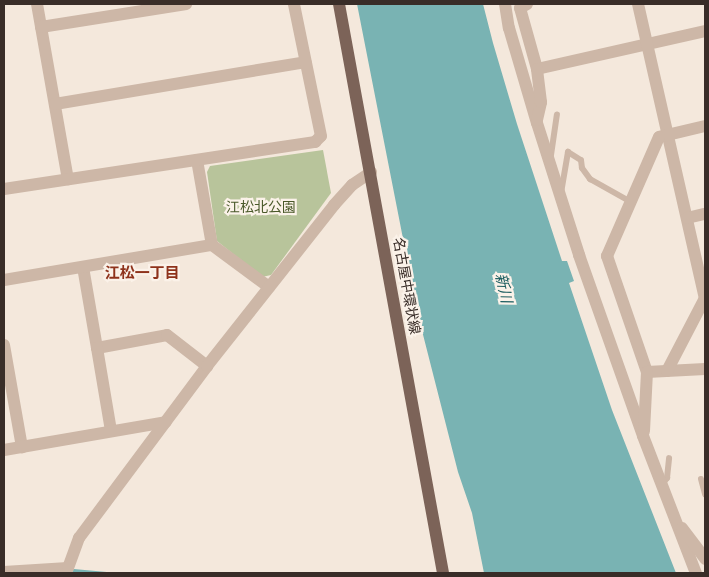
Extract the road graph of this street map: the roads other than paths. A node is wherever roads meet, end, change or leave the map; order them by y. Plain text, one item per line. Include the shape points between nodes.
1 (37, 4) edge
2 (186, 4) edge
3 (294, 4) edge
4 (339, 4) edge
5 (505, 4) edge
6 (528, 4) edge
7 (638, 4) edge
8 (41, 27) junction
9 (705, 31) edge
10 (647, 44) junction
11 (306, 62) junction
12 (537, 69) junction
13 (54, 104) junction
14 (557, 114) dead end
15 (536, 123) junction
16 (705, 126) edge
17 (668, 134) junction
18 (198, 160) junction
19 (550, 164) junction
20 (371, 172) junction
21 (68, 180) junction
22 (4, 189) edge
23 (560, 197) junction
24 (631, 202) junction
25 (705, 214) edge
26 (686, 218) junction
27 (212, 245) junction
28 (83, 267) junction
29 (4, 280) edge
30 (269, 287) junction
31 (705, 298) edge
32 (4, 345) edge
33 (97, 348) junction
34 (5, 362) edge
35 (207, 366) junction
36 (705, 369) edge
37 (667, 371) junction
38 (647, 372) junction
39 (166, 422) junction
40 (111, 431) junction
41 (643, 436) junction
42 (22, 447) junction
43 (4, 450) edge
44 (669, 458) dead end
45 (701, 479) dead end
46 (661, 485) junction
47 (705, 494) edge
48 (672, 513) junction
49 (705, 559) edge
50 (69, 571) edge
51 (4, 572) edge
52 (443, 573) edge
53 (696, 573) edge

1 - 8 street
2 - 8 street
3 - 11 street
4 - 20 main road, 名古屋中環状線
5 - 15 street
6 - 12 street via 520,8
7 - 10 street
8 - 13 street
9 - 10 street
10 - 12 street
10 - 17 street
11 - 13 street
11 - 18 street via 321,136 315,142
12 - 15 street via 542,102
13 - 21 street
14 - 19 lane
15 - 19 street
16 - 17 street
17 - 24 street via 659,136
17 - 26 street
18 - 21 street
18 - 27 street
19 - 23 street
20 - 30 street via 352,185
20 - 52 main road, 名古屋中環状線
21 - 22 street
23 - 24 lane via 568,152 581,160 582,168 590,179
23 - 41 street
24 - 38 street via 607,256
25 - 26 street
26 - 31 street
27 - 28 street
27 - 30 street
28 - 29 street
28 - 33 street
30 - 35 street
31 - 37 street
32 - 34 street
33 - 35 street via 167,335
33 - 40 street
34 - 42 street
35 - 39 street
36 - 37 street
37 - 38 street
38 - 41 street
39 - 40 street
39 - 50 street via 79,538
40 - 42 street
41 - 46 street
42 - 43 street
44 - 46 lane via 667,478
45 - 47 lane
46 - 48 street
48 - 49 street
48 - 53 street
50 - 51 street

